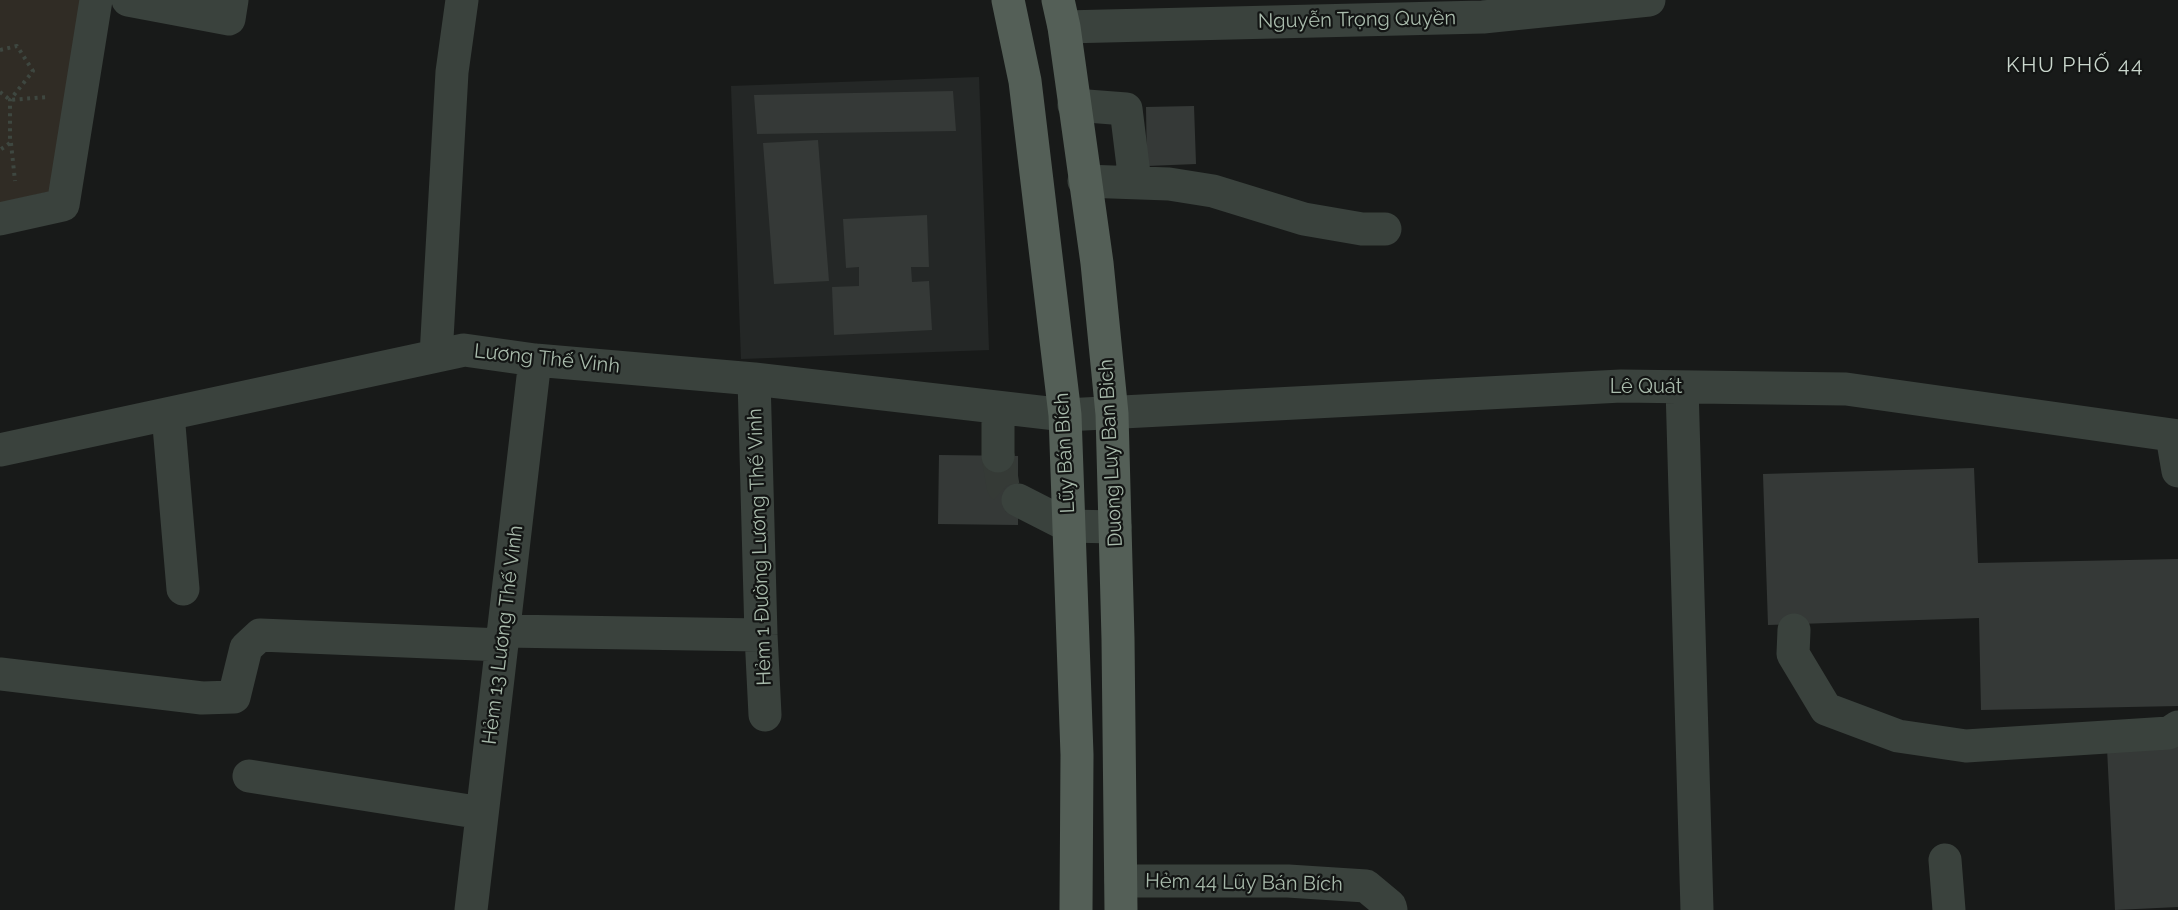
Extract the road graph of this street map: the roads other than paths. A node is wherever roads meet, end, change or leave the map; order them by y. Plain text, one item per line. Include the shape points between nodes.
1 (96, 0) edge
2 (128, 0) edge
3 (232, 0) edge
4 (462, 0) edge
5 (1008, 0) edge
6 (1648, 0) edge
7 (1061, 14) edge
8 (1074, 105) junction
9 (1084, 181) junction
10 (1135, 182) junction
11 (8, 205) edge
12 (1385, 229) dead end
13 (436, 356) junction
14 (535, 360) junction
15 (754, 379) junction
16 (1682, 387) junction
17 (998, 408) junction
18 (168, 414) junction
19 (1112, 414) junction
20 (1065, 415) junction
21 (2175, 436) edge
22 (0, 450) edge
23 (998, 456) tunnel mouth
24 (2178, 471) edge
25 (1018, 500) tunnel mouth
26 (1069, 526) junction
27 (1115, 527) junction
28 (183, 589) dead end
29 (1794, 630) dead end
30 (761, 635) junction
31 (503, 638) junction
32 (0, 674) edge
33 (765, 715) dead end
34 (2178, 727) edge
35 (249, 776) dead end
36 (482, 813) junction
37 (1945, 860) dead end
38 (1121, 896) edge
39 (471, 910) edge
40 (1076, 910) edge
41 (1391, 910) edge
42 (1697, 910) edge
43 (1949, 910) edge

1 - 11 street via 63,205
2 - 3 street via 229,19
4 - 13 street via 452,72
5 - 20 main road, Lũy Bán Bích via 1025,81
6 - 7 street, Nguyễn Trọng Quyền via 1483,17
7 - 8 main road, Duong Luy Ban Bich
8 - 9 main road, Duong Luy Ban Bich
8 - 10 street via 1126,109
9 - 10 street
9 - 19 main road, Duong Luy Ban Bich via 1097,263
10 - 12 street via 1202,189 1304,219
13 - 14 street, Lương Thế Vinh via 464,350
13 - 18 street, Lương Thế Vinh
14 - 15 street, Lương Thế Vinh
14 - 31 street, Hẻm 13 Lương Thế Vinh
15 - 17 street, Lương Thế Vinh
15 - 30 street, Hẻm 1 Đường Lương Thế Vinh
16 - 19 street, Lê Quát via 1620,386
16 - 21 street, Lê Quát via 1846,389
16 - 42 street
17 - 20 street, Lương Thế Vinh
17 - 23 street
18 - 22 street, Lương Thế Vinh
18 - 28 street
19 - 20 street, Lê Quát
19 - 27 main road, Duong Luy Ban Bich
20 - 26 main road, Lũy Bán Bích
21 - 24 street
25 - 26 street
26 - 27 street
26 - 40 main road, Lũy Bán Bích via 1077,755
27 - 38 main road, Duong Luy Ban Bich
29 - 34 street via 1792,654 1826,709 1898,736 1966,746 2169,733
30 - 31 street
30 - 33 street, Hẻm 1 Đường Lương Thế Vinh
31 - 32 street via 260,635 246,648 234,696 202,698
31 - 36 street, Hẻm 13 Lương Thế Vinh
35 - 36 street
36 - 39 street, Hẻm 13 Lương Thế Vinh
37 - 43 street
38 - 41 street, Hẻm 44 Lũy Bán Bích via 1288,881 1366,885

